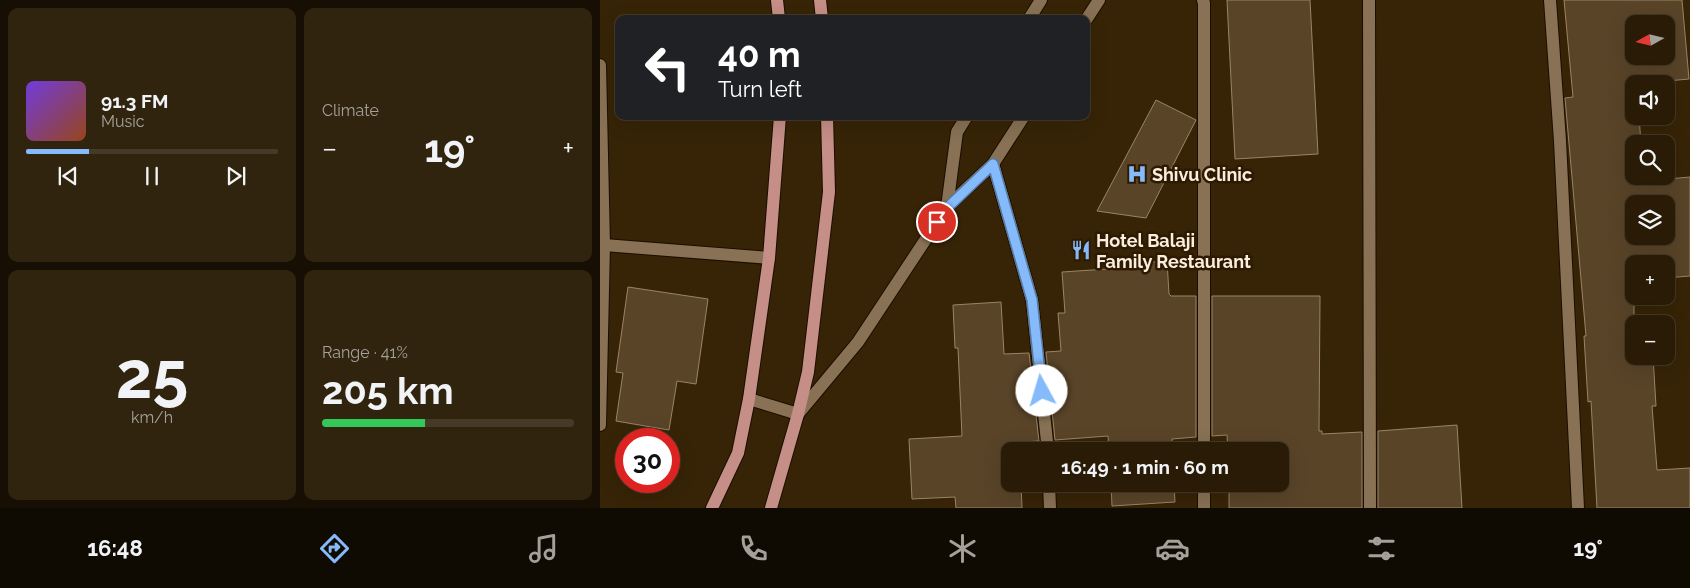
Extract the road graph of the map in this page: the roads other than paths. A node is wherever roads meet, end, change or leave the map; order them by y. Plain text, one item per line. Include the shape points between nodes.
1 (777, 0) edge
2 (820, 0) edge
3 (1041, 0) edge
4 (1099, 0) edge
5 (1203, 0) edge
6 (1370, 0) edge
7 (1550, 0) edge
8 (779, 15) edge
9 (822, 15) edge
10 (1032, 15) edge
11 (1089, 15) edge
12 (600, 64) edge
13 (780, 120) edge
14 (827, 120) edge
15 (964, 120) edge
16 (1021, 120) edge
17 (993, 164) junction
18 (947, 208) junction
19 (604, 245) junction
20 (769, 258) junction
21 (749, 399) junction
22 (798, 414) junction
23 (600, 425) edge
24 (1047, 442) edge
25 (1204, 442) edge
26 (1049, 492) edge
27 (1204, 492) edge
28 (712, 508) edge
29 (772, 508) edge
30 (1050, 508) edge
31 (1204, 508) edge
32 (1370, 508) edge
33 (1578, 508) edge

1 - 8 main road
2 - 9 main road
3 - 10 street
4 - 11 street
5 - 25 street
6 - 32 street
7 - 33 street
12 - 19 street
13 - 20 main road
14 - 22 main road via 829,192 808,372
15 - 18 street via 957,132
16 - 17 street
17 - 18 street
17 - 24 street via 1032,300
18 - 22 street via 858,342
19 - 20 street
19 - 23 street
20 - 21 main road
21 - 22 street
21 - 28 main road via 738,453
22 - 29 main road
26 - 30 street
27 - 31 street

